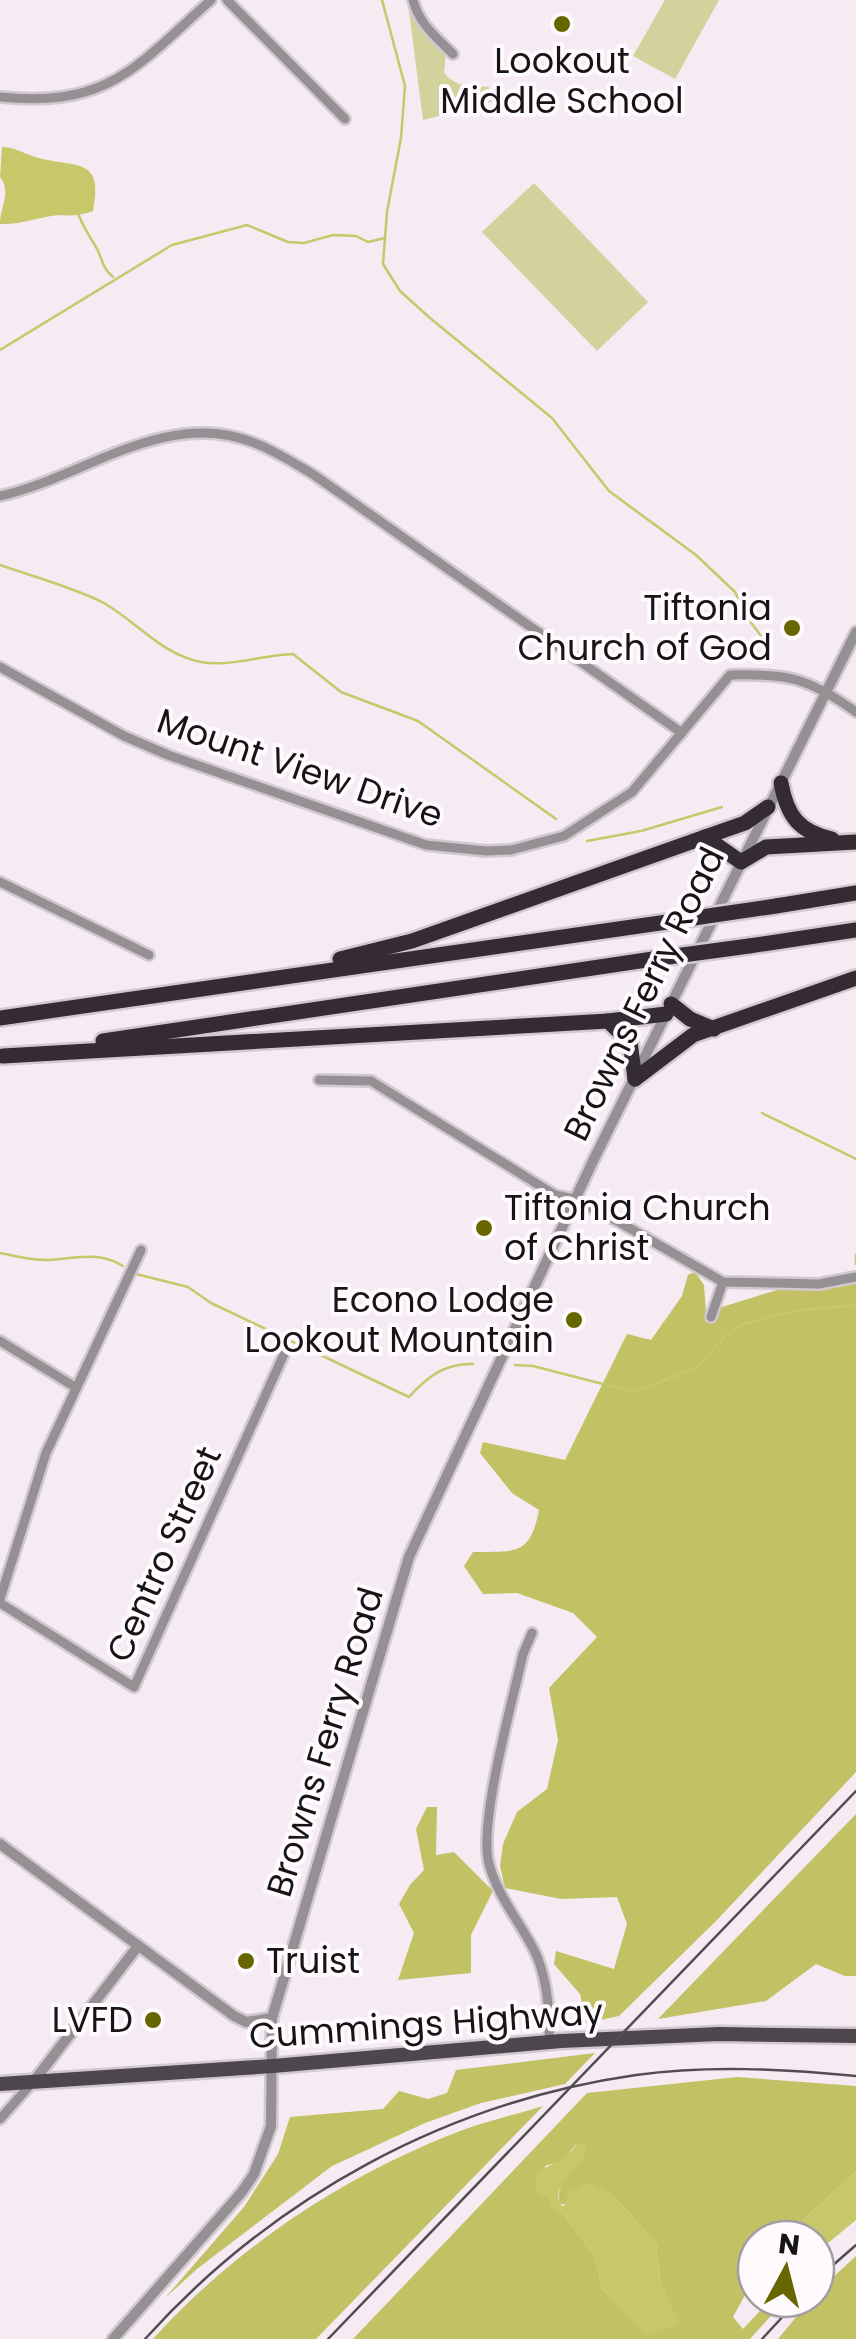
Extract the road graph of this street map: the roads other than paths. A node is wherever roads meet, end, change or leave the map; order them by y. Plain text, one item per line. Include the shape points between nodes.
1 (211, 0) edge
2 (227, 0) edge
3 (413, 0) edge
4 (453, 54) dead end
5 (0, 97) edge
6 (346, 119) dead end
7 (0, 496) edge
8 (856, 632) edge
9 (0, 667) edge
10 (828, 692) junction
11 (856, 712) edge
12 (682, 733) junction
13 (780, 783) junction
14 (768, 807) junction
15 (705, 838) junction
16 (856, 842) edge
17 (741, 862) junction
18 (0, 882) edge
19 (856, 893) edge
20 (856, 930) edge
21 (149, 955) dead end
22 (307, 972) junction
23 (856, 978) edge
24 (668, 1009) junction
25 (0, 1018) edge
26 (608, 1021) junction
27 (716, 1029) junction
28 (1, 1056) edge
29 (635, 1079) junction
30 (319, 1080) dead end
31 (574, 1199) junction
32 (141, 1250) dead end
33 (856, 1277) edge
34 (723, 1282) junction
35 (711, 1318) dead end
36 (0, 1341) edge
37 (284, 1354) dead end
38 (75, 1388) junction
39 (0, 1601) edge
40 (532, 1633) dead end
41 (0, 1844) edge
42 (138, 1946) junction
43 (272, 2018) junction
44 (856, 2036) edge
45 (549, 2042) junction
46 (273, 2066) junction
47 (34, 2081) junction
48 (0, 2084) edge
49 (0, 2119) edge
50 (112, 2339) edge

1 - 5 street via 123,78 78,96
2 - 6 street
3 - 4 street via 430,32
7 - 12 street via 36,488 147,440 213,432 250,440 318,477
8 - 10 street, Browns Ferry Road
9 - 12 street, Mount View Drive via 168,755 394,835 460,850 512,850 564,836 632,792
10 - 11 street, Mount View Drive
10 - 12 street, Mount View Drive via 783,674 730,675
10 - 13 street, Browns Ferry Road
13 - 14 street, Browns Ferry Road
13 - 16 highway via 784,804 800,827
14 - 15 highway
14 - 17 street, Browns Ferry Road
15 - 17 highway
15 - 22 highway
16 - 17 highway via 766,847
17 - 24 street, Browns Ferry Road
18 - 21 street
19 - 22 highway, bridge
20 - 28 highway, bridge
22 - 25 highway
23 - 27 highway
24 - 26 highway
24 - 27 highway
24 - 29 street, Browns Ferry Road
26 - 28 highway
26 - 29 highway via 630,1042
27 - 29 highway via 693,1035
29 - 31 street, Browns Ferry Road
30 - 31 street via 371,1081 555,1195
31 - 34 street
31 - 43 street, Browns Ferry Road via 409,1558
32 - 38 street
33 - 34 street via 818,1284
34 - 35 street
36 - 38 street
37 - 39 street, Centro Street via 134,1687
38 - 39 street via 46,1453
40 - 45 street via 493,1794 488,1860 535,1952 545,1982
41 - 42 street
42 - 43 street via 234,2016 246,2022
42 - 47 street
43 - 46 street, Browns Ferry Road
44 - 45 main road, Cummings Highway
45 - 46 main road, Cummings Highway
46 - 47 main road, Cummings Highway
46 - 50 street, Browns Ferry Road via 271,2126 254,2174
47 - 48 main road, Cummings Highway
47 - 49 street

